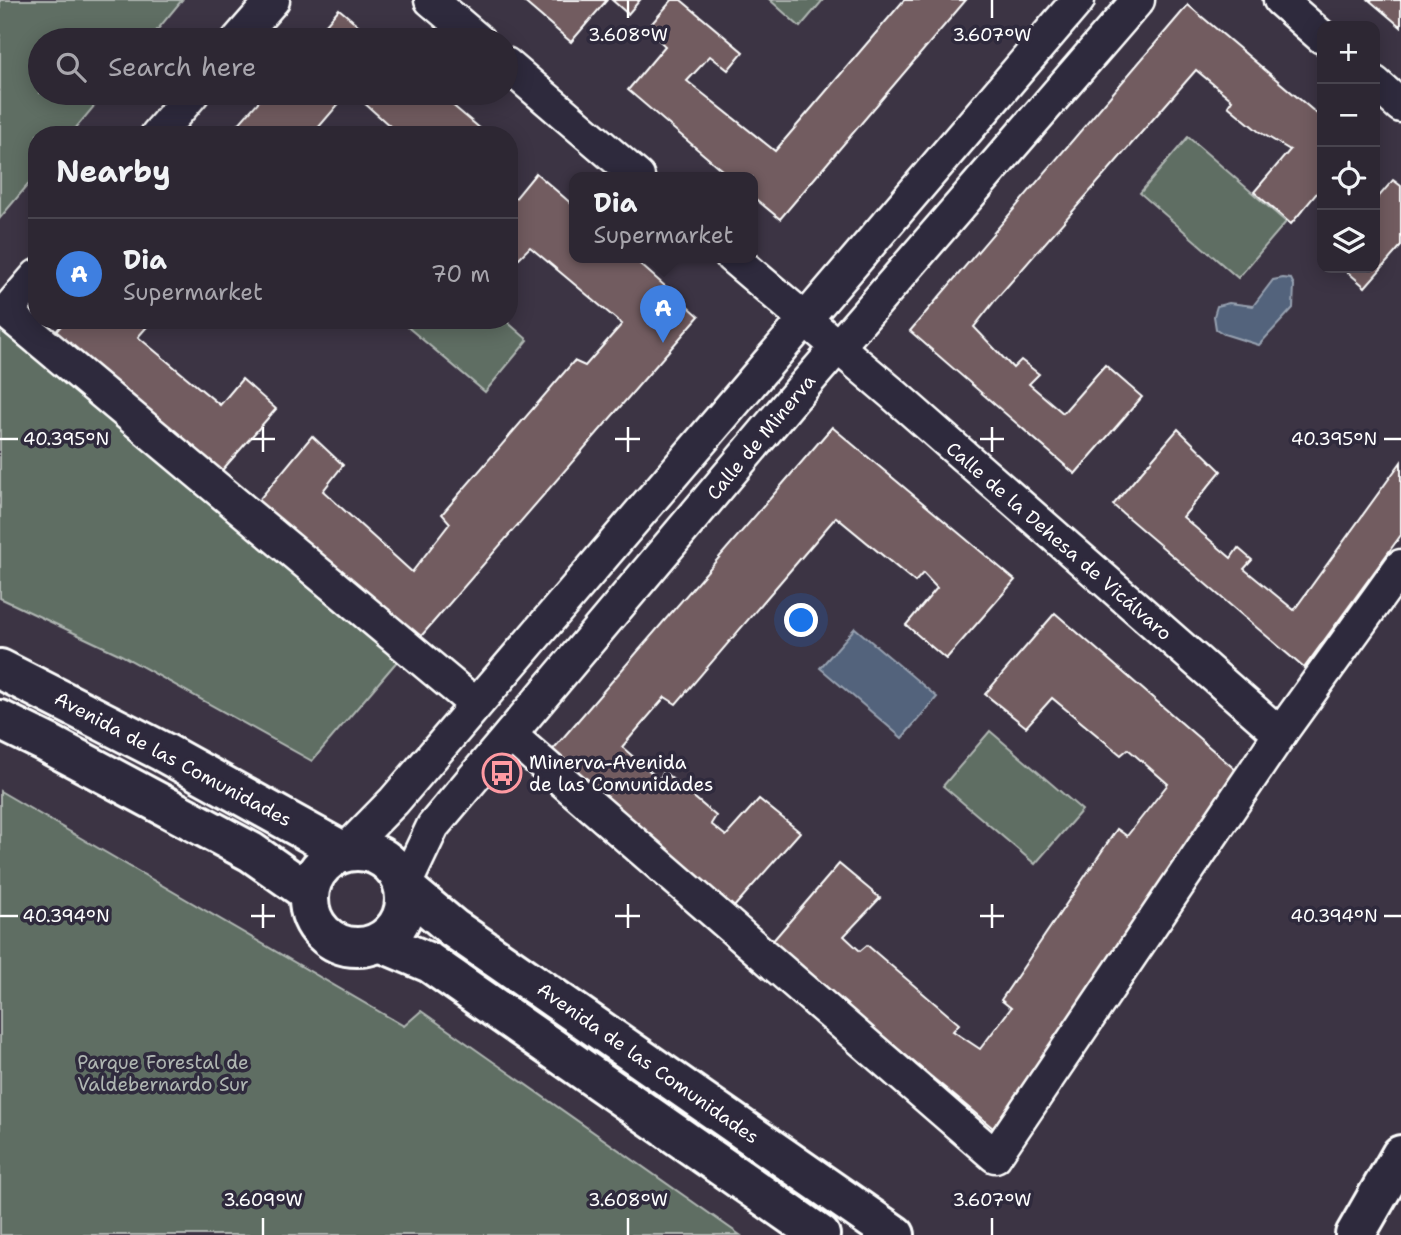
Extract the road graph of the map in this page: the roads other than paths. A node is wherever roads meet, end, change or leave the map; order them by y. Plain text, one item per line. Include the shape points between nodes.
1 (273, 0) edge
2 (431, 0) edge
3 (1078, 0) edge
4 (1138, 0) edge
5 (1280, 0) edge
6 (248, 28) edge
7 (464, 28) edge
8 (1317, 33) edge
9 (518, 74) edge
10 (1376, 84) edge
11 (183, 105) edge
12 (1401, 106) edge
13 (165, 126) edge
14 (632, 172) edge
15 (740, 263) edge
16 (28, 286) edge
17 (807, 320) junction
18 (838, 348) junction
19 (1401, 566) edge
20 (0, 669) edge
21 (475, 704) junction
22 (0, 720) edge
23 (1280, 734) junction
24 (510, 735) junction
25 (344, 852) junction
26 (404, 887) junction
27 (308, 892) junction
28 (380, 942) junction
29 (1401, 1155) edge
30 (820, 1235) edge
31 (895, 1235) edge
32 (1355, 1235) edge

1 - 6 street
2 - 7 street
3 - 17 street
4 - 18 street, Calle de Minerva
5 - 8 street
9 - 14 street
10 - 12 street
11 - 13 street
15 - 17 street
16 - 21 street via 6,312
17 - 18 street, Calle de la Dehesa de Vicálvaro
17 - 21 street
18 - 23 street, Calle de la Dehesa de Vicálvaro
18 - 24 street, Calle de Minerva
19 - 23 street
20 - 25 street, Avenida de las Comunidades
21 - 25 street via 394,801
22 - 27 street via 251,852
23 - 24 street via 995,1156
24 - 26 street, Calle de Minerva via 433,826
25 - 26 street via 363,851 381,857 396,870
25 - 27 street via 324,863
26 - 28 street via 404,912
26 - 31 street, Avenida de las Comunidades via 453,928
27 - 28 street via 316,926 329,939 354,947
28 - 30 street via 430,963
29 - 32 street

